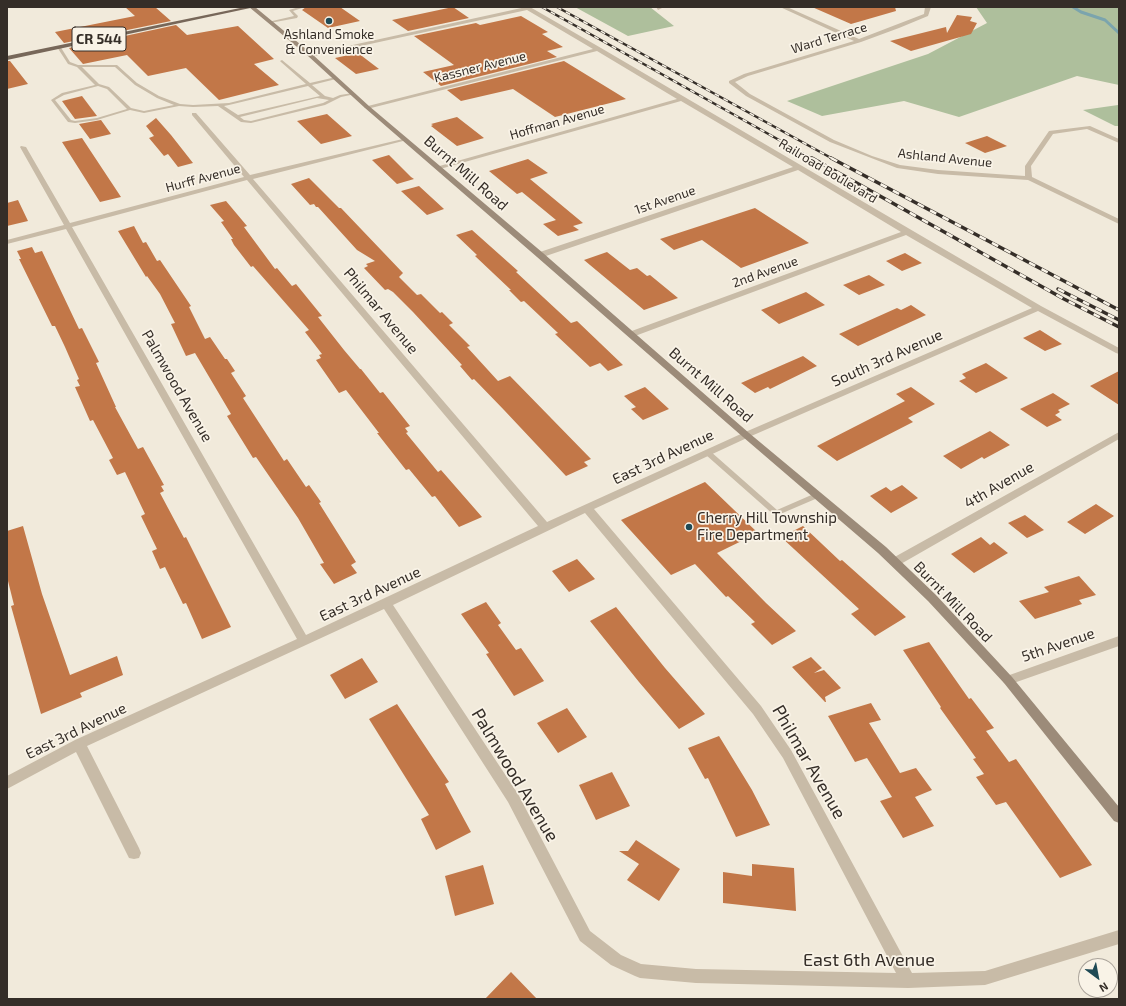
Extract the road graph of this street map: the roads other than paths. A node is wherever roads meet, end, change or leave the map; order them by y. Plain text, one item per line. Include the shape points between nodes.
1 (252, 7) edge
2 (303, 7) edge
3 (783, 7) edge
4 (928, 7) edge
5 (528, 8) edge
6 (270, 22) junction
7 (859, 41) junction
8 (59, 47) junction
9 (599, 49) junction
10 (310, 55) junction
11 (7, 58) edge
12 (282, 62) dead end
13 (78, 66) junction
14 (335, 78) junction
15 (731, 82) joint
16 (309, 84) junction
17 (98, 85) junction
18 (353, 94) junction
19 (324, 97) junction
20 (682, 98) junction
21 (332, 99) junction
22 (179, 105) junction
23 (220, 105) junction
24 (367, 107) junction
25 (130, 109) junction
26 (194, 114) dead end
27 (237, 116) junction
28 (405, 139) junction
29 (1119, 141) edge
30 (23, 147) dead end
31 (438, 168) junction
32 (798, 168) junction
33 (248, 178) junction
34 (1029, 178) junction
35 (1119, 222) edge
36 (68, 226) junction
37 (907, 232) junction
38 (7, 242) edge
39 (540, 255) junction
40 (1038, 308) junction
41 (632, 334) junction
42 (1119, 351) edge
43 (746, 435) junction
44 (1119, 435) edge
45 (708, 452) junction
46 (818, 495) junction
47 (587, 508) junction
48 (545, 527) junction
49 (895, 562) junction
50 (386, 603) junction
51 (303, 640) junction
52 (1119, 641) edge
53 (1008, 680) junction
54 (79, 744) junction
55 (7, 783) edge
56 (1119, 817) edge
57 (134, 853) dead end
58 (1119, 937) edge
59 (616, 960) joint
60 (908, 981) junction

1 - 6 main road, Burnt Mill Road
1 - 8 main road, CR 544
2 - 6 lane via 291,10 296,17
3 - 7 street
4 - 7 street, Ward Terrace via 926,15
5 - 9 street, Railroad Boulevard
5 - 10 street
6 - 10 main road, Burnt Mill Road
7 - 15 street, Ward Terrace via 746,75
8 - 11 main road, CR 544
8 - 13 lane via 69,63
9 - 20 street, Railroad Boulevard
9 - 24 street, Kassner Avenue
10 - 14 main road, Burnt Mill Road
12 - 16 lane
13 - 17 lane
13 - 22 lane via 116,66 136,84
14 - 16 lane
14 - 18 main road, Burnt Mill Road
15 - 34 street, Ashland Avenue via 748,95 832,141 899,167
16 - 19 lane
16 - 23 lane
17 - 25 lane via 108,88
17 - 25 lane via 63,94 53,100 70,120 75,122 97,119
18 - 21 lane
18 - 24 main road, Burnt Mill Road
19 - 21 lane
19 - 27 lane
20 - 31 street, Hoffman Avenue
20 - 32 street, Railroad Boulevard
21 - 27 lane via 324,104 251,122 243,121
22 - 23 lane
22 - 25 lane via 144,112
23 - 27 lane via 227,112
24 - 28 main road, Burnt Mill Road
26 - 33 street, Philmar Avenue
28 - 31 main road, Burnt Mill Road
28 - 33 street, Hurff Avenue
29 - 34 street via 1088,127 1051,132 1028,166
30 - 36 street, Palmwood Avenue
31 - 39 main road, Burnt Mill Road
32 - 37 street, Railroad Boulevard
32 - 39 street, 1st Avenue
33 - 36 street, Hurff Avenue
33 - 48 street, Philmar Avenue
34 - 35 street, Ashland Avenue
36 - 38 street, Hurff Avenue
36 - 51 street, Palmwood Avenue
37 - 40 street, Railroad Boulevard
37 - 41 street, 2nd Avenue
39 - 41 main road, Burnt Mill Road
40 - 42 street, Railroad Boulevard
40 - 43 street, South 3rd Avenue
41 - 43 main road, Burnt Mill Road
43 - 45 street, East 3rd Avenue
43 - 46 main road, Burnt Mill Road
44 - 49 street, 4th Avenue
45 - 46 lane via 776,513
45 - 47 street, East 3rd Avenue
46 - 49 main road, Burnt Mill Road
47 - 48 street, East 3rd Avenue
47 - 60 street, Philmar Avenue via 766,723 787,754
48 - 50 street, East 3rd Avenue
49 - 53 main road, Burnt Mill Road
50 - 51 street, East 3rd Avenue
50 - 59 street, Palmwood Avenue via 513,798 585,936
51 - 54 street, East 3rd Avenue
52 - 53 street, 5th Avenue
53 - 56 main road, Burnt Mill Road
54 - 55 street, East 3rd Avenue
54 - 57 street
58 - 60 street, East 6th Avenue via 985,978
59 - 60 street, East 6th Avenue via 640,971 696,976

